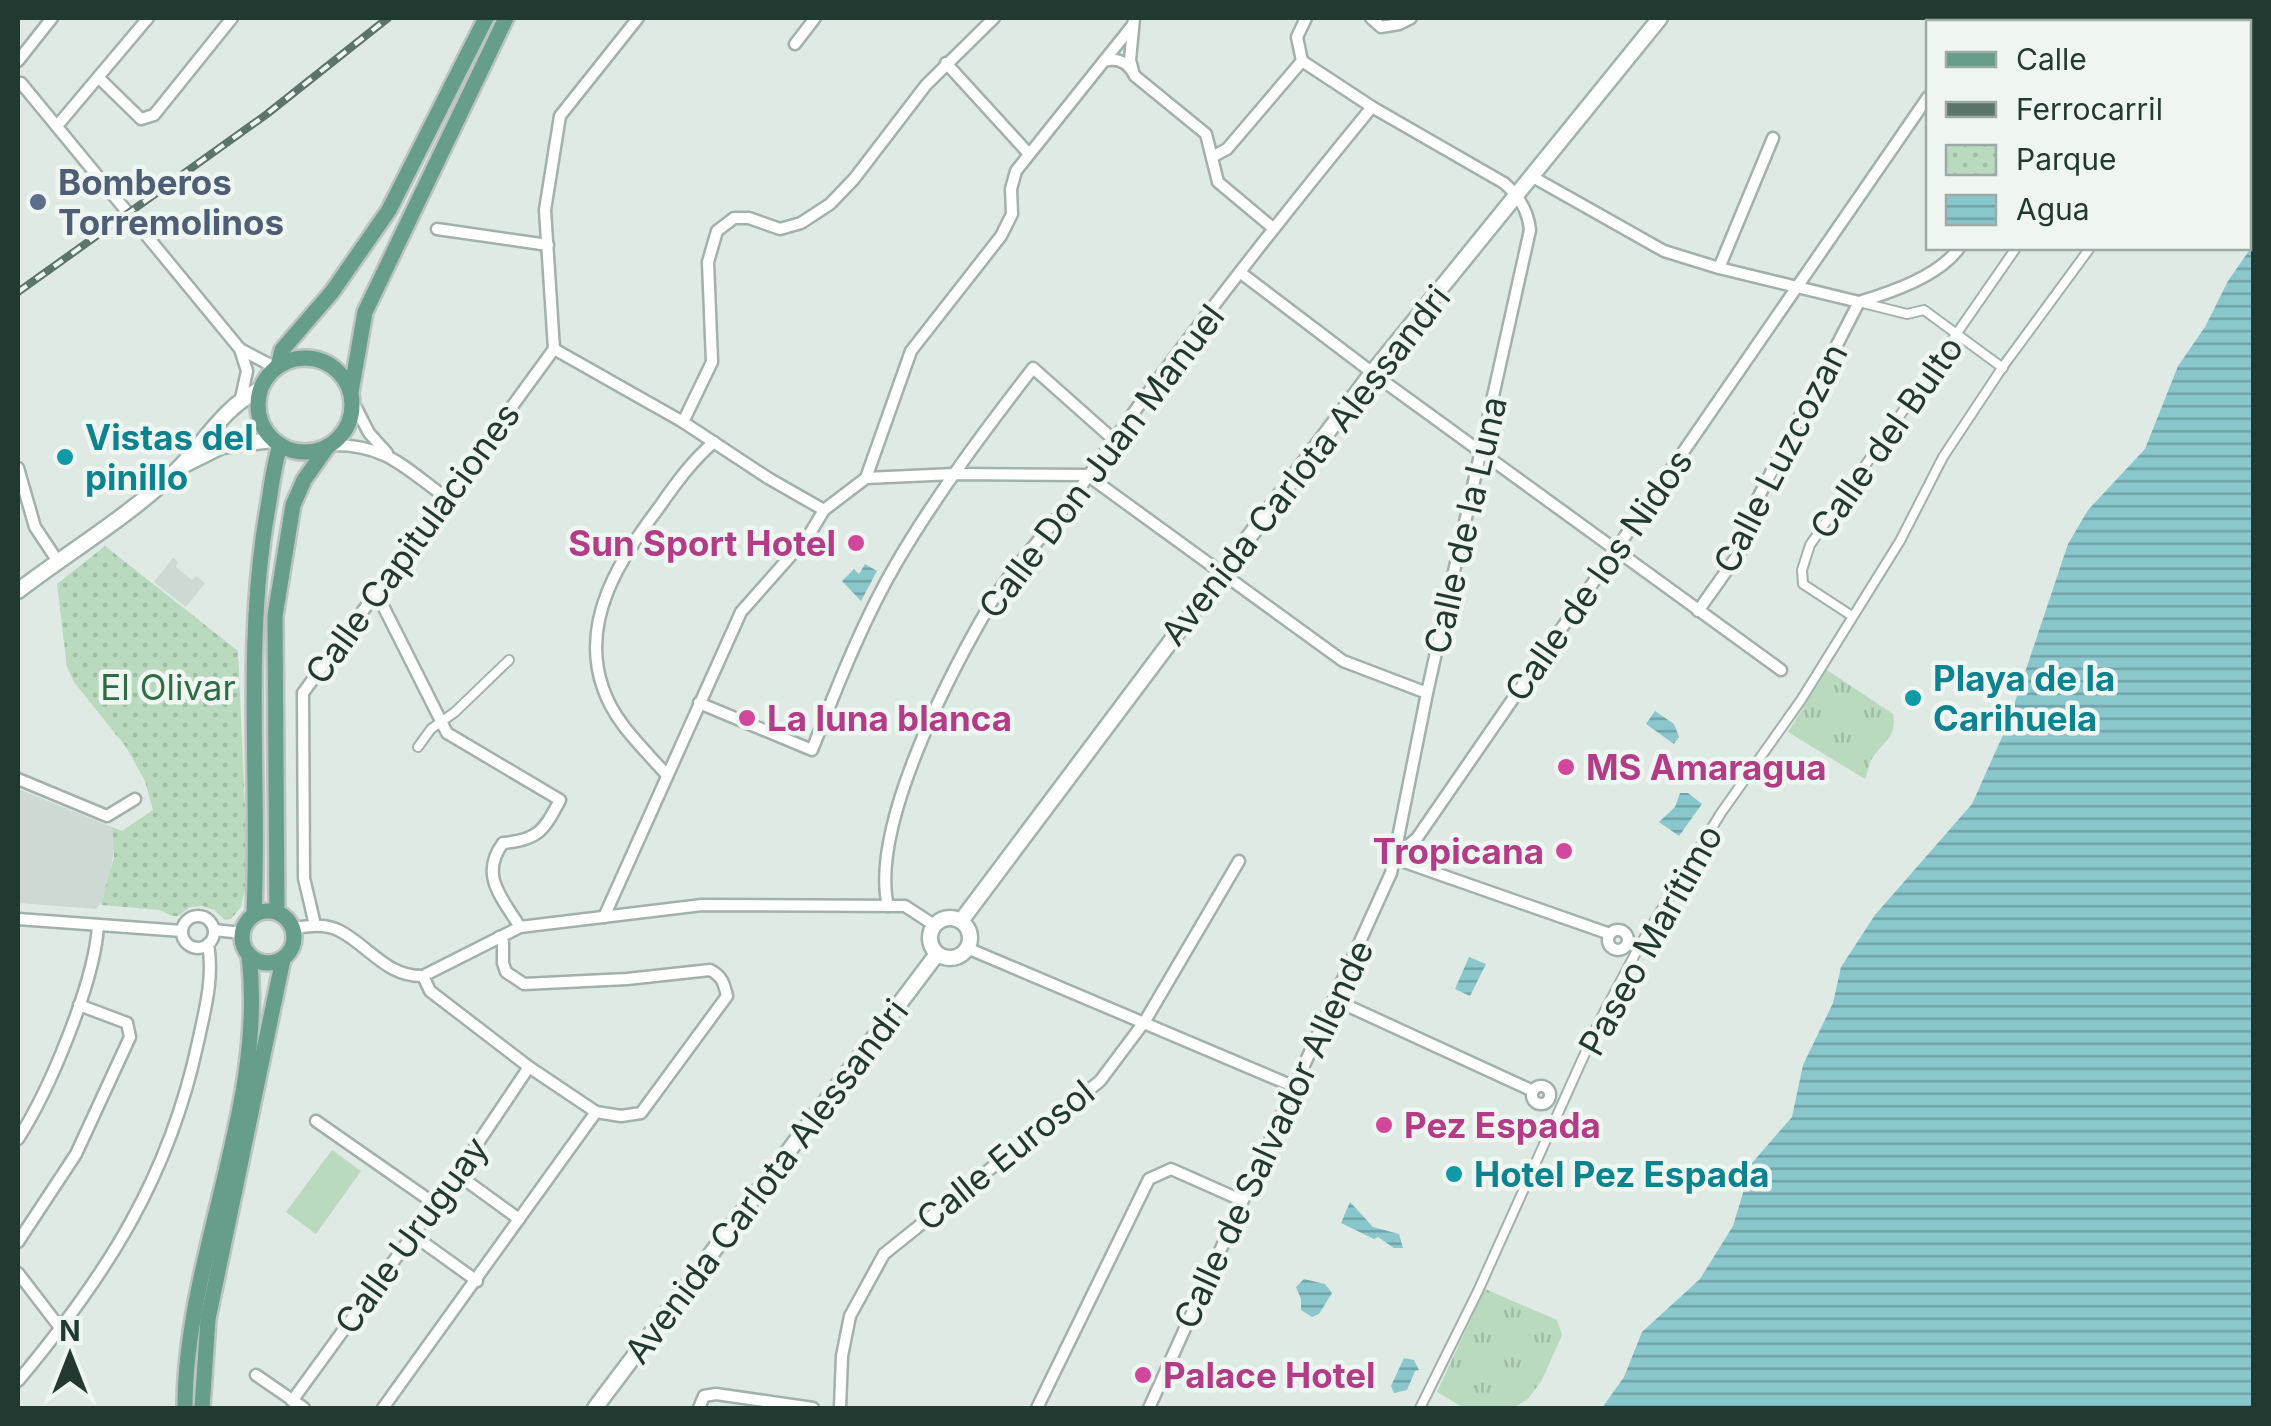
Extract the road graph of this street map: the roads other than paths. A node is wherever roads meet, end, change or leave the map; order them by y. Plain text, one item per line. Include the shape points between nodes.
1 (52, 18) edge
2 (148, 18) edge
3 (232, 18) edge
4 (486, 18) edge
5 (506, 18) edge
6 (638, 18) edge
7 (814, 18) edge
8 (994, 18) edge
9 (1306, 18) edge
10 (1371, 18) edge
11 (1412, 18) edge
12 (1660, 18) edge
13 (1133, 22) edge
14 (795, 44) dead end
15 (1103, 61) junction
16 (1302, 61) junction
17 (18, 62) edge
18 (946, 63) junction
19 (1135, 76) junction
20 (99, 78) junction
21 (19, 85) edge
22 (1926, 100) edge
23 (1372, 107) junction
24 (57, 126) junction
25 (1773, 138) dead end
26 (1029, 154) junction
27 (1212, 156) junction
28 (1531, 176) junction
29 (1517, 194) junction
30 (1273, 228) junction
31 (436, 229) dead end
32 (548, 244) junction
33 (1957, 250) edge
34 (2015, 250) edge
35 (2089, 250) edge
36 (1720, 268) junction
37 (1241, 273) junction
38 (1797, 288) junction
39 (1859, 302) junction
40 (1958, 334) junction
41 (240, 349) junction
42 (554, 349) junction
43 (277, 367) junction
44 (2003, 368) junction
45 (247, 371) junction
46 (1372, 373) junction
47 (262, 387) junction
48 (352, 397) junction
49 (241, 398) junction
50 (683, 422) junction
51 (1114, 440) junction
52 (714, 442) junction
53 (277, 443) junction
54 (330, 446) junction
55 (1482, 450) junction
56 (391, 458) junction
57 (181, 466) junction
58 (18, 468) edge
59 (954, 474) junction
60 (1088, 475) junction
61 (866, 478) junction
62 (445, 497) junction
63 (824, 510) junction
64 (1614, 550) junction
65 (57, 560) junction
66 (1220, 574) junction
67 (18, 591) edge
68 (376, 594) junction
69 (1698, 612) junction
70 (1852, 616) junction
71 (509, 660) dead end
72 (1780, 670) dead end
73 (1427, 693) junction
74 (699, 703) junction
75 (440, 722) junction
76 (418, 747) dead end
77 (666, 774) junction
78 (18, 778) edge
79 (135, 800) dead end
80 (1393, 858) junction
81 (1240, 861) dead end
82 (888, 906) junction
83 (277, 912) junction
84 (254, 914) junction
85 (604, 917) junction
86 (18, 918) edge
87 (961, 921) junction
88 (98, 925) junction
89 (314, 925) junction
90 (934, 925) junction
91 (520, 927) junction
92 (292, 928) junction
93 (214, 930) junction
94 (182, 931) junction
95 (242, 933) junction
96 (1610, 934) dead end
97 (499, 938) junction
98 (208, 944) junction
99 (967, 948) junction
100 (937, 954) junction
101 (249, 956) junction
102 (283, 959) junction
103 (423, 976) junction
104 (1335, 1000) junction
105 (79, 1004) junction
106 (1145, 1022) junction
107 (529, 1067) junction
108 (1295, 1087) junction
109 (1532, 1091) dead end
110 (596, 1112) junction
111 (316, 1121) dead end
112 (18, 1139) edge
113 (457, 1174) junction
114 (1241, 1200) junction
115 (435, 1204) junction
116 (519, 1219) junction
117 (413, 1234) junction
118 (18, 1242) edge
119 (18, 1274) edge
120 (477, 1281) junction
121 (61, 1330) junction
122 (256, 1375) dead end
123 (18, 1381) edge
124 (292, 1401) junction
125 (185, 1408) edge
126 (202, 1408) edge
127 (304, 1408) edge
128 (383, 1408) edge
129 (595, 1408) edge
130 (699, 1408) edge
131 (813, 1408) edge
132 (840, 1408) edge
133 (1036, 1408) edge
134 (1149, 1408) edge
135 (1420, 1408) edge

1 - 17 street
2 - 20 street
3 - 20 street via 154,115 142,119
4 - 43 main road via 389,210 282,350
5 - 48 main road via 366,312
6 - 32 street via 560,116 545,210
7 - 14 street
8 - 18 street
9 - 16 street via 1297,37
10 - 11 street via 1381,28
12 - 28 main road, Avenida Carlota Alessandri
13 - 15 street
13 - 19 street
15 - 19 street via 1122,61
15 - 26 street
16 - 23 street
16 - 27 street via 1227,149
17 - 21 street via 24,74
18 - 26 street
18 - 50 street via 830,204 780,229 734,218 716,231 708,262 712,362
19 - 27 street via 1206,134
20 - 24 street
21 - 24 street
22 - 38 street, Calle de los Nidos
23 - 29 street
23 - 30 street, Calle Don Juan Manuel
24 - 41 street
25 - 36 street
26 - 61 street via 1016,172 1012,214 1001,236 911,350
27 - 30 street via 1218,182
28 - 29 main road, Avenida Carlota Alessandri
28 - 36 street via 1664,251
29 - 46 main road, Avenida Carlota Alessandri
29 - 55 street, Calle de la Luna via 1530,230
30 - 37 street, Calle Don Juan Manuel
31 - 32 street
32 - 42 street
33 - 39 street via 1912,281
34 - 40 street, Calle del Bulto
35 - 44 street, Paseo Marítimo
36 - 38 street
37 - 46 street
37 - 51 street, Calle Don Juan Manuel
38 - 39 street
38 - 64 street, Calle de los Nidos
39 - 40 street via 1907,314 1924,310
39 - 69 street, Calle Luzcozan via 1756,502 1747,542
40 - 44 street
40 - 70 street, Calle del Bulto via 1810,544 1803,584
41 - 43 street
41 - 45 street
42 - 50 street
42 - 62 street, Calle Capitulaciones
43 - 47 main road
43 - 48 main road via 321,361 344,378
44 - 70 street, Paseo Marítimo
45 - 47 street
45 - 49 street
46 - 55 street
46 - 66 main road, Avenida Carlota Alessandri
47 - 49 main road
47 - 53 main road via 259,416
48 - 54 main road via 348,426
48 - 56 street via 369,433
49 - 57 main road
50 - 52 street
51 - 59 street via 1033,368
51 - 60 street, Calle Don Juan Manuel
52 - 63 street
52 - 77 street via 621,558 597,631 603,691
53 - 54 main road via 304,453
53 - 57 main road via 222,446
53 - 84 main road via 256,614
54 - 56 street via 362,445
54 - 83 main road via 293,505 275,616
55 - 64 street
55 - 73 street, Calle de la Luna
56 - 62 street
57 - 65 main road
58 - 65 street via 35,527
59 - 60 street
59 - 61 street
59 - 74 street via 896,563 812,750
60 - 66 street
60 - 82 street, Calle Don Juan Manuel via 985,612 922,739 890,840 883,886
61 - 63 street
62 - 68 street, Calle Capitulaciones
63 - 74 street via 742,612
64 - 69 street
64 - 80 street, Calle de los Nidos via 1417,838
65 - 67 main road
66 - 73 street via 1343,661
66 - 87 main road, Avenida Carlota Alessandri
68 - 75 street
68 - 89 street, Calle Capitulaciones via 303,693 304,878
69 - 72 street
70 - 135 street, Paseo Marítimo via 1640,945
71 - 75 street
73 - 80 street, Calle de la Luna
74 - 77 street
75 - 76 street
75 - 91 street via 447,733 560,800 538,834 503,843 492,857 494,884
77 - 85 street
78 - 79 street via 107,816
80 - 96 street
80 - 104 street, Calle de Salvador Allende
81 - 106 street, Calle Eurosol
82 - 85 street via 702,905
82 - 90 street via 905,906
83 - 84 main road
83 - 92 main road
84 - 95 main road
85 - 91 street
86 - 88 street
87 - 90 main road via 947,918
87 - 99 main road via 969,931
88 - 94 street
88 - 105 street
89 - 92 street
89 - 103 street via 340,930 407,977
90 - 100 main road via 930,941
91 - 97 street
92 - 102 main road via 294,944
93 - 94 street via 196,916
93 - 95 street
93 - 98 street
94 - 98 street via 192,946
95 - 101 main road
97 - 103 street
97 - 110 street via 506,972 524,984 718,974 727,996 642,1113
98 - 121 street via 208,998 186,1096 146,1196
99 - 100 main road via 954,958
99 - 106 street
100 - 129 main road, Avenida Carlota Alessandri
101 - 102 main road via 260,962
101 - 125 main road via 250,1053 194,1315
102 - 126 main road via 208,1319
103 - 107 street via 430,991
104 - 108 street, Calle de Salvador Allende
104 - 109 street
105 - 112 street
105 - 118 street via 127,1023 130,1038 76,1154
106 - 108 street
106 - 132 street, Calle Eurosol via 1100,1081 884,1254 850,1316
107 - 110 street
107 - 113 street, Calle Uruguay
108 - 114 street, Calle de Salvador Allende
110 - 116 street
111 - 115 street
113 - 115 street, Calle Uruguay
113 - 116 street
114 - 133 street via 1171,1170 1149,1178
114 - 134 street, Calle de Salvador Allende
115 - 117 street, Calle Uruguay
116 - 120 street
117 - 120 street
117 - 124 street, Calle Uruguay
119 - 121 street
120 - 128 street
121 - 123 street
122 - 124 street
124 - 127 street
130 - 131 street via 704,1396 716,1394

